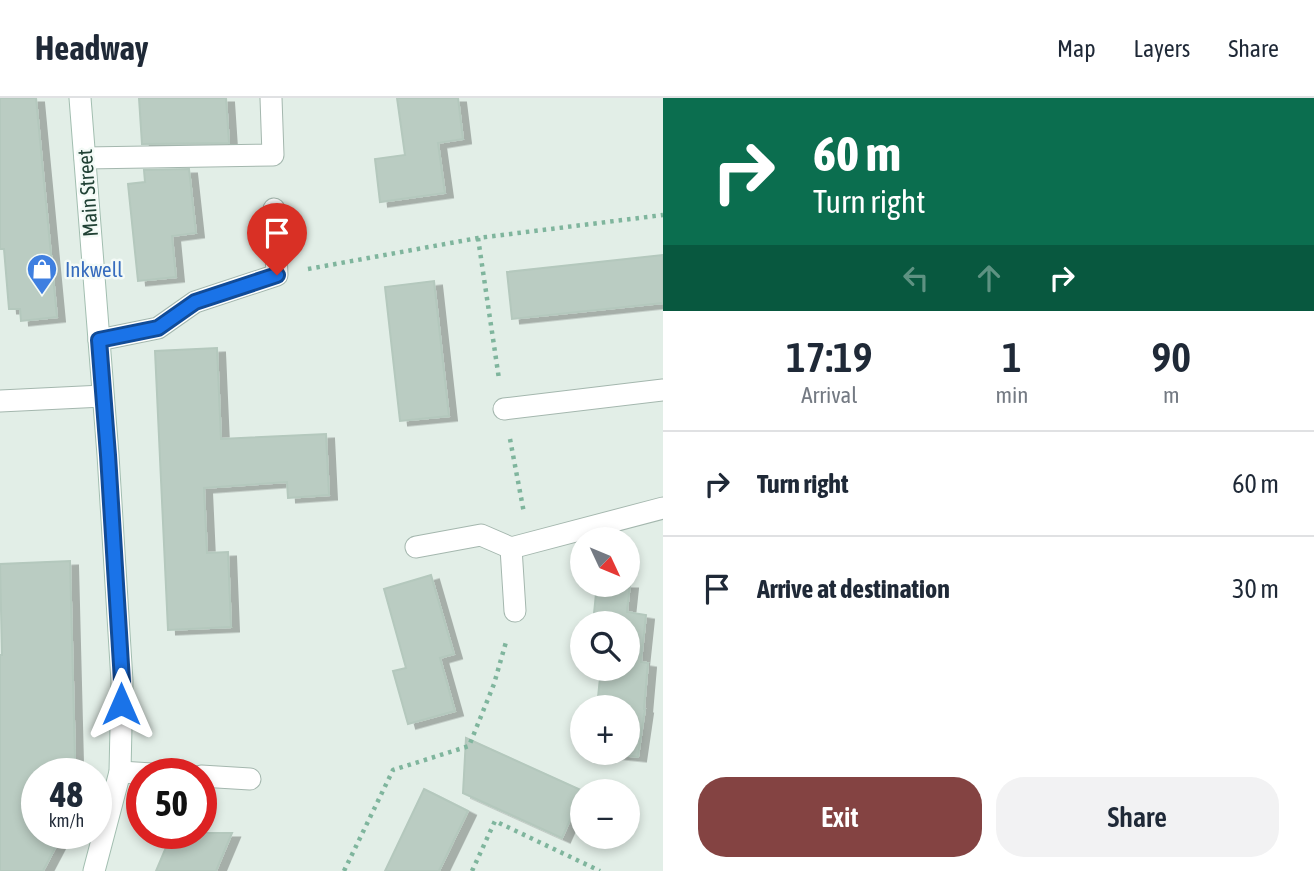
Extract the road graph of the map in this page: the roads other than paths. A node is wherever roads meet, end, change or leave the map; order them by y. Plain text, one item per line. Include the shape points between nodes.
1 (80, 98) edge
2 (271, 98) edge
3 (85, 158) junction
4 (274, 209) dead end
5 (99, 340) junction
6 (663, 390) edge
7 (103, 396) junction
8 (0, 401) edge
9 (504, 409) dead end
10 (663, 508) edge
11 (416, 547) dead end
12 (511, 548) junction
13 (515, 611) road end
14 (120, 772) junction
15 (126, 772) edge
16 (217, 777) edge
17 (250, 779) dead end
18 (94, 871) edge

1 - 3 main road, Main Street
2 - 3 main road via 273,155
3 - 5 main road, Main Street
4 - 5 main road via 277,275 195,302 158,328
5 - 7 main road, Main Street
6 - 9 main road
7 - 8 main road
7 - 14 main road, Main Street via 122,681
10 - 12 main road
11 - 12 main road via 481,535
12 - 13 main road
14 - 15 main road
14 - 18 main road, Main Street
16 - 17 main road

